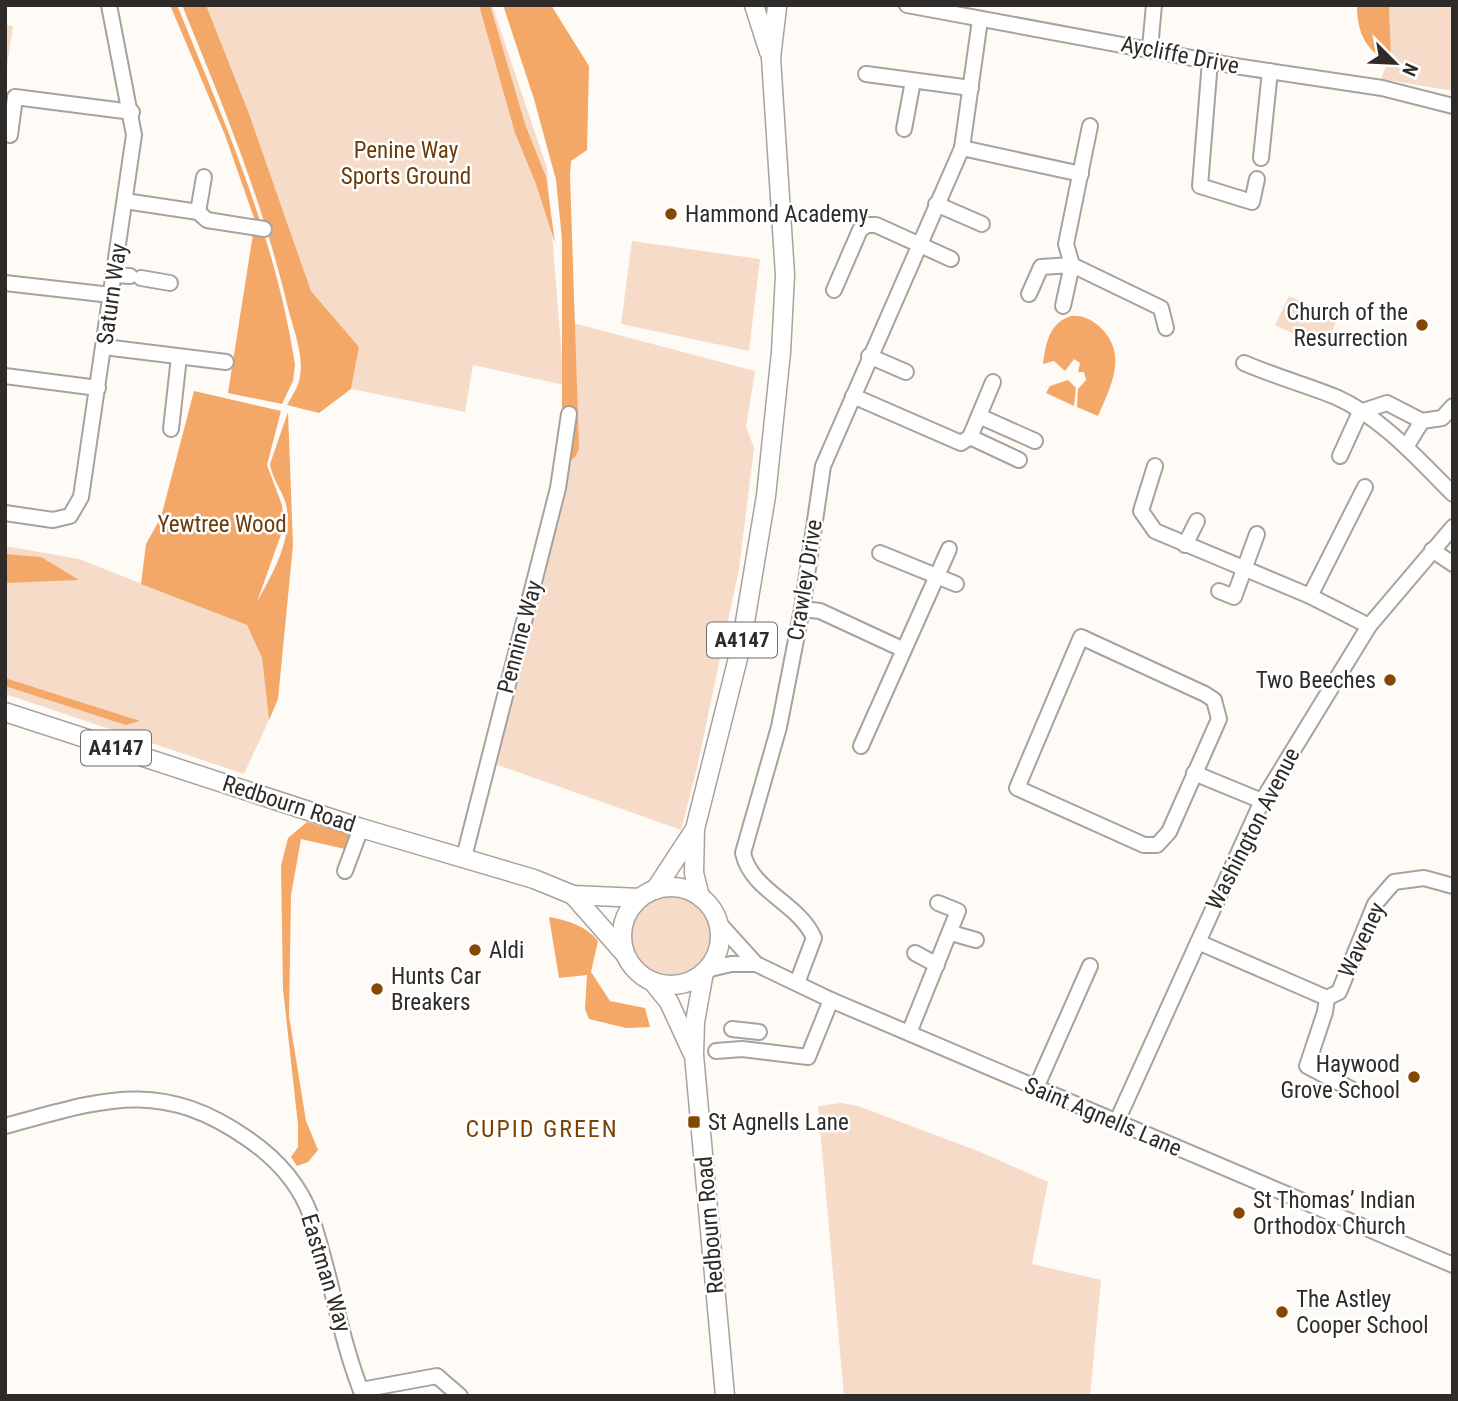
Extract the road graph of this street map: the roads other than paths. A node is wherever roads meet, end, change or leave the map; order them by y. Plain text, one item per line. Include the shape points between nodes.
1 (109, 5) edge
2 (756, 5) edge
3 (1154, 5) edge
4 (779, 6) edge
5 (917, 6) edge
6 (980, 20) junction
7 (1150, 48) junction
8 (771, 58) junction
9 (1210, 61) junction
10 (1270, 71) junction
11 (866, 74) dead end
12 (913, 81) junction
13 (971, 88) junction
14 (1453, 106) edge
15 (132, 112) junction
16 (1090, 126) dead end
17 (904, 129) dead end
18 (10, 135) dead end
19 (962, 148) junction
20 (1261, 158) dead end
21 (1081, 174) junction
22 (204, 177) dead end
23 (1257, 179) dead end
24 (125, 201) junction
25 (936, 204) junction
26 (198, 212) junction
27 (982, 224) dead end
28 (264, 229) dead end
29 (918, 243) junction
30 (951, 259) dead end
31 (1072, 265) junction
32 (114, 275) junction
33 (5, 283) edge
34 (170, 283) dead end
35 (834, 290) dead end
36 (1029, 293) dead end
37 (111, 295) junction
38 (1063, 306) dead end
39 (1166, 328) dead end
40 (104, 347) junction
41 (869, 356) junction
42 (179, 357) junction
43 (226, 362) dead end
44 (1244, 363) dead end
45 (906, 372) dead end
46 (5, 376) edge
47 (993, 382) dead end
48 (98, 388) junction
49 (852, 396) junction
50 (1453, 406) edge
51 (1360, 412) junction
52 (569, 415) dead end
53 (979, 416) junction
54 (1422, 421) junction
55 (171, 429) dead end
56 (970, 437) junction
57 (1035, 441) dead end
58 (1406, 447) junction
59 (1340, 456) dead end
60 (1019, 460) dead end
61 (1155, 466) dead end
62 (1365, 487) dead end
63 (1453, 494) edge
64 (5, 513) edge
65 (1197, 521) dead end
66 (1453, 527) edge
67 (1257, 534) dead end
68 (1185, 545) junction
69 (949, 549) dead end
70 (1432, 550) junction
71 (880, 553) dead end
72 (1453, 564) edge
73 (1245, 570) junction
74 (935, 576) junction
75 (956, 584) dead end
76 (1219, 591) dead end
77 (1310, 596) junction
78 (802, 609) junction
79 (1369, 626) junction
80 (902, 649) junction
81 (5, 712) edge
82 (861, 746) dead end
83 (1195, 773) junction
84 (1262, 801) junction
85 (361, 828) junction
86 (695, 829) junction
87 (464, 858) junction
88 (345, 871) dead end
89 (1453, 886) edge
90 (648, 894) junction
91 (573, 895) junction
92 (700, 897) junction
93 (938, 903) dead end
94 (717, 921) junction
95 (951, 933) junction
96 (976, 940) dead end
97 (1198, 942) junction
98 (625, 953) junction
99 (915, 953) dead end
100 (756, 964) junction
101 (937, 965) junction
102 (1090, 966) dead end
103 (705, 971) junction
104 (652, 981) junction
105 (797, 983) junction
106 (1327, 998) junction
107 (831, 1000) junction
108 (746, 1030) dead end
109 (909, 1033) junction
110 (742, 1049) junction
111 (716, 1051) dead end
112 (694, 1055) junction
113 (1036, 1088) junction
114 (1351, 1089) dead end
115 (1117, 1121) junction
116 (5, 1126) edge
117 (1453, 1265) edge
118 (362, 1393) edge
119 (460, 1396) edge
120 (724, 1396) edge

1 - 15 street, Saturn Way
2 - 4 main road
2 - 8 main road, A4147
3 - 7 street
4 - 8 main road, A4147
5 - 6 street, Aycliffe Drive
6 - 7 street, Aycliffe Drive
6 - 13 street, Crawley Drive
7 - 9 street, Aycliffe Drive
8 - 86 main road, A4147 via 785,275 774,419 741,646
9 - 10 street, Aycliffe Drive
9 - 23 street via 1200,186 1252,202
10 - 14 street, Aycliffe Drive via 1402,92
10 - 20 street
11 - 12 street
12 - 13 street
12 - 17 street
13 - 19 street, Crawley Drive
15 - 18 street via 15,97
15 - 24 street, Saturn Way via 134,135
16 - 21 street
19 - 21 street
19 - 25 street, Crawley Drive
21 - 31 street via 1066,244
22 - 26 street
24 - 26 street
24 - 32 street, Saturn Way
25 - 27 street
25 - 29 street, Crawley Drive
26 - 28 street via 207,220
29 - 30 street
29 - 35 street via 867,225 860,230
29 - 41 street, Crawley Drive
31 - 36 street via 1041,267
31 - 38 street
31 - 39 street via 1161,308
32 - 34 street
32 - 37 street, Saturn Way
33 - 37 street
37 - 40 street, Saturn Way
40 - 42 street
40 - 48 street, Saturn Way
41 - 45 street
41 - 49 street, Crawley Drive
42 - 43 street
42 - 55 street
44 - 51 street via 1337,398
46 - 48 street
47 - 53 street
48 - 64 street, Saturn Way via 81,497 70,516 53,520
49 - 56 street via 961,443
49 - 78 street, Crawley Drive via 823,466
50 - 54 street via 1442,418
51 - 54 street via 1387,402
51 - 58 street
51 - 59 street
52 - 87 street, Pennine Way via 558,488
53 - 56 street
53 - 57 street
54 - 58 street
56 - 60 street
58 - 63 street
61 - 68 street via 1141,511 1155,531
62 - 77 street
65 - 68 street
66 - 70 street, Washington Avenue
67 - 73 street
68 - 73 street
69 - 74 street
70 - 72 street
70 - 79 street, Washington Avenue
71 - 74 street
73 - 76 street via 1234,597
73 - 77 street
74 - 75 street
74 - 80 street
77 - 79 street
78 - 80 street via 820,611
78 - 105 street, Crawley Drive via 779,727 743,853 746,868 807,923 814,938
79 - 84 street, Washington Avenue
80 - 82 street
81 - 85 main road, Redbourn Road / A4147
83 - 83 street via 1170,832 1157,845 1144,845 1017,788 1081,637 1214,700 1219,719
83 - 84 street
84 - 97 street, Washington Avenue
85 - 87 main road, Redbourn Road / A4147
85 - 88 street
86 - 90 main road, A4147
86 - 92 main road, A4147 via 694,873
87 - 91 main road, Redbourn Road / A4147
89 - 106 street, Waveney via 1424,878 1394,882 1375,904 1339,992
90 - 91 main road, Redbourn Road / A4147
90 - 92 main road via 674,887
90 - 98 main road via 624,923
91 - 98 main road, Redbourn Road / A4147
92 - 94 main road
93 - 95 street via 958,912
94 - 100 street, Saint Agnells Lane
94 - 103 main road via 718,947
95 - 96 street
95 - 101 street
97 - 106 street, Waveney
97 - 115 street, Washington Avenue
98 - 104 main road via 640,975
99 - 101 street
100 - 103 street, Saint Agnells Lane
100 - 105 street, Saint Agnells Lane
101 - 109 street
102 - 113 street
103 - 104 main road via 673,985
103 - 112 main road, Redbourn Road
104 - 112 main road, Redbourn Road via 669,1002
105 - 107 street, Saint Agnells Lane
106 - 114 street via 1307,1066
107 - 109 street, Saint Agnells Lane
107 - 110 street via 808,1057
108 - 110 street
109 - 113 street, Saint Agnells Lane
110 - 111 street
112 - 120 main road, Redbourn Road
113 - 115 street, Saint Agnells Lane
115 - 117 street, Saint Agnells Lane
116 - 118 street, Eastman Way via 87,1104 140,1097 206,1112 270,1154 291,1178 310,1214
118 - 119 street, Eastman Way via 437,1376

